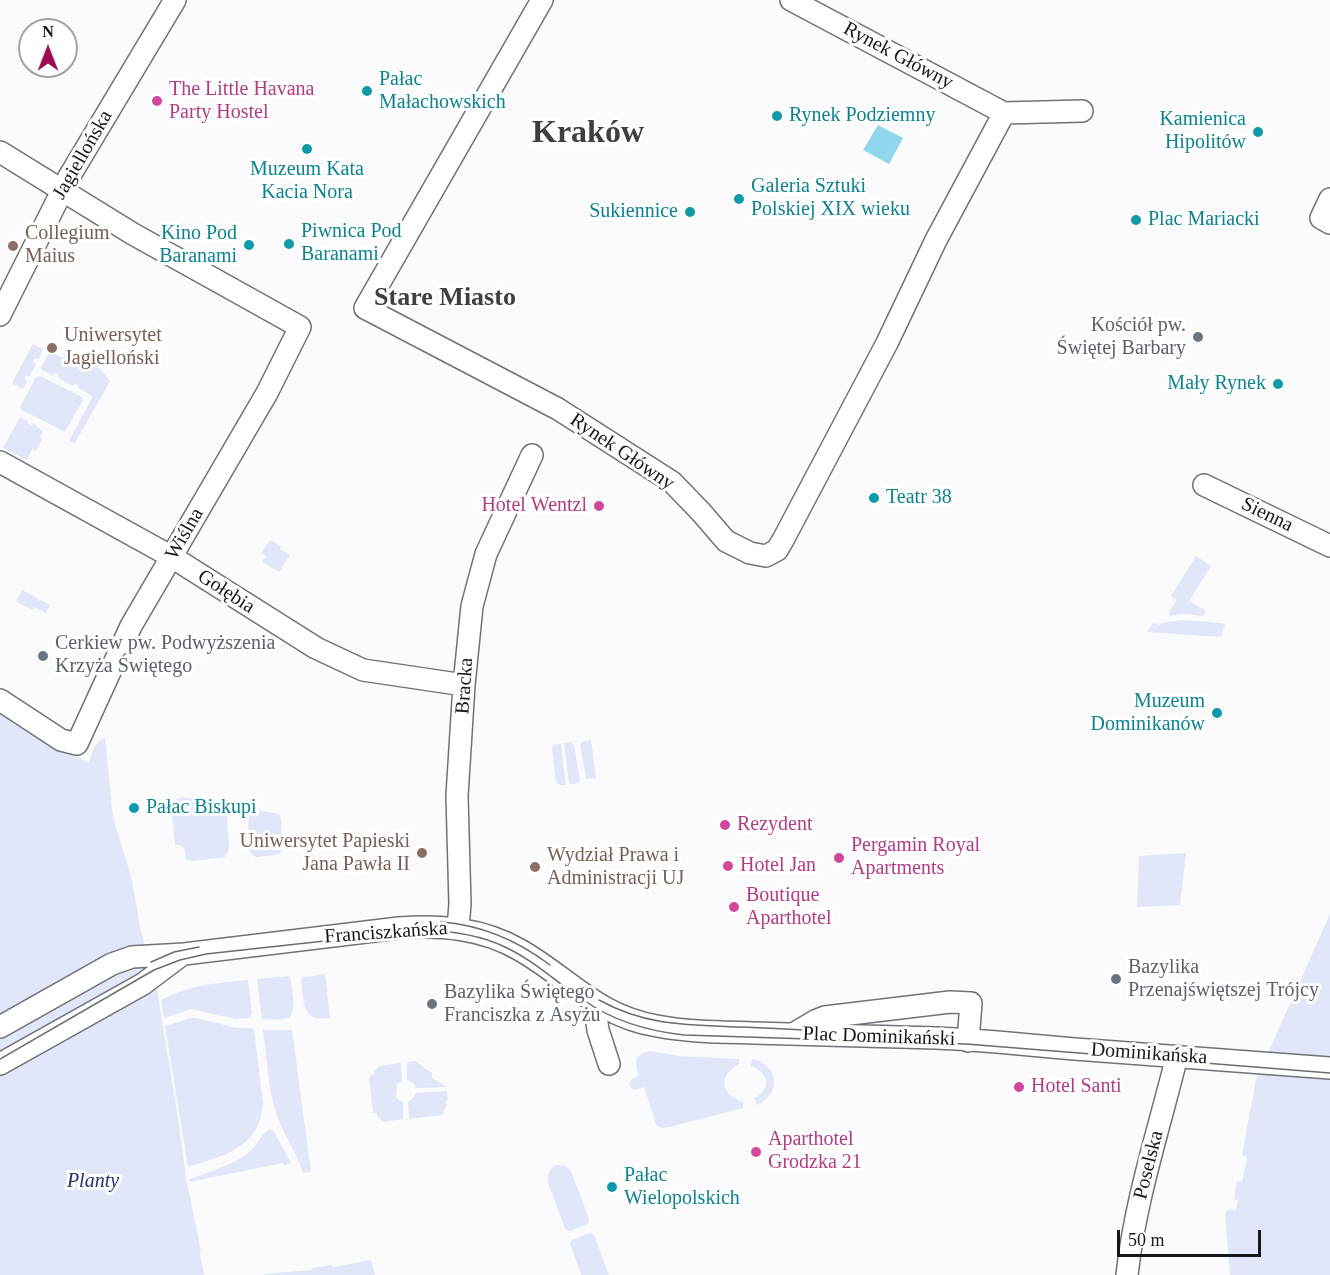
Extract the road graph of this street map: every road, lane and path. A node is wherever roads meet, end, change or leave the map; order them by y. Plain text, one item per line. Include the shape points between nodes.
1 (175, 0) edge
2 (542, 0) edge
3 (791, 0) edge
4 (1082, 111) dead end
5 (1004, 113) junction
6 (0, 152) edge
7 (62, 190) junction
8 (1330, 199) edge
9 (1325, 220) edge
10 (0, 315) edge
11 (532, 455) dead end
12 (0, 462) edge
13 (1204, 485) dead end
14 (1330, 546) edge
15 (172, 557) junction
16 (464, 685) junction
17 (0, 700) edge
18 (458, 928) junction
19 (184, 954) junction
20 (599, 1005) junction
21 (0, 1027) edge
22 (792, 1034) junction
23 (968, 1041) junction
24 (1177, 1056) junction
25 (0, 1064) edge
26 (609, 1064) dead end
27 (1330, 1068) edge
28 (1127, 1275) edge

1 - 7 street, Jagiellońska
2 - 5 street, Rynek Główny via 365,308 577,421 672,482 726,541 750,553 766,555 777,550 783,540
3 - 5 street, Rynek Główny
4 - 5 street, Rynek Główny
6 - 7 street
7 - 10 street, Jagiellońska
7 - 15 street, Wiślna via 300,327 267,393
8 - 9 street
11 - 16 street, Bracka via 486,554 472,606
12 - 15 street, Gołębia
13 - 14 street, Sienna
15 - 16 street, Gołębia via 316,648 363,670
15 - 17 street, Wiślna via 132,626 77,744 61,740
16 - 18 street, Bracka via 457,796
18 - 19 street, Franciszkańska via 399,928
18 - 20 street, Franciszkańska via 486,935 533,957
19 - 21 street, Franciszkańska via 132,957 112,964
19 - 25 street, Franciszkańska via 143,984
20 - 22 street, Franciszkańska via 628,1019 664,1028
20 - 26 street via 598,1030
22 - 23 street, Plac Dominikański
22 - 23 street, Plac Dominikański via 825,1017 950,1002 971,1003
23 - 24 street, Dominikańska
24 - 27 street, Dominikańska
24 - 28 street, Poselska via 1139,1203

